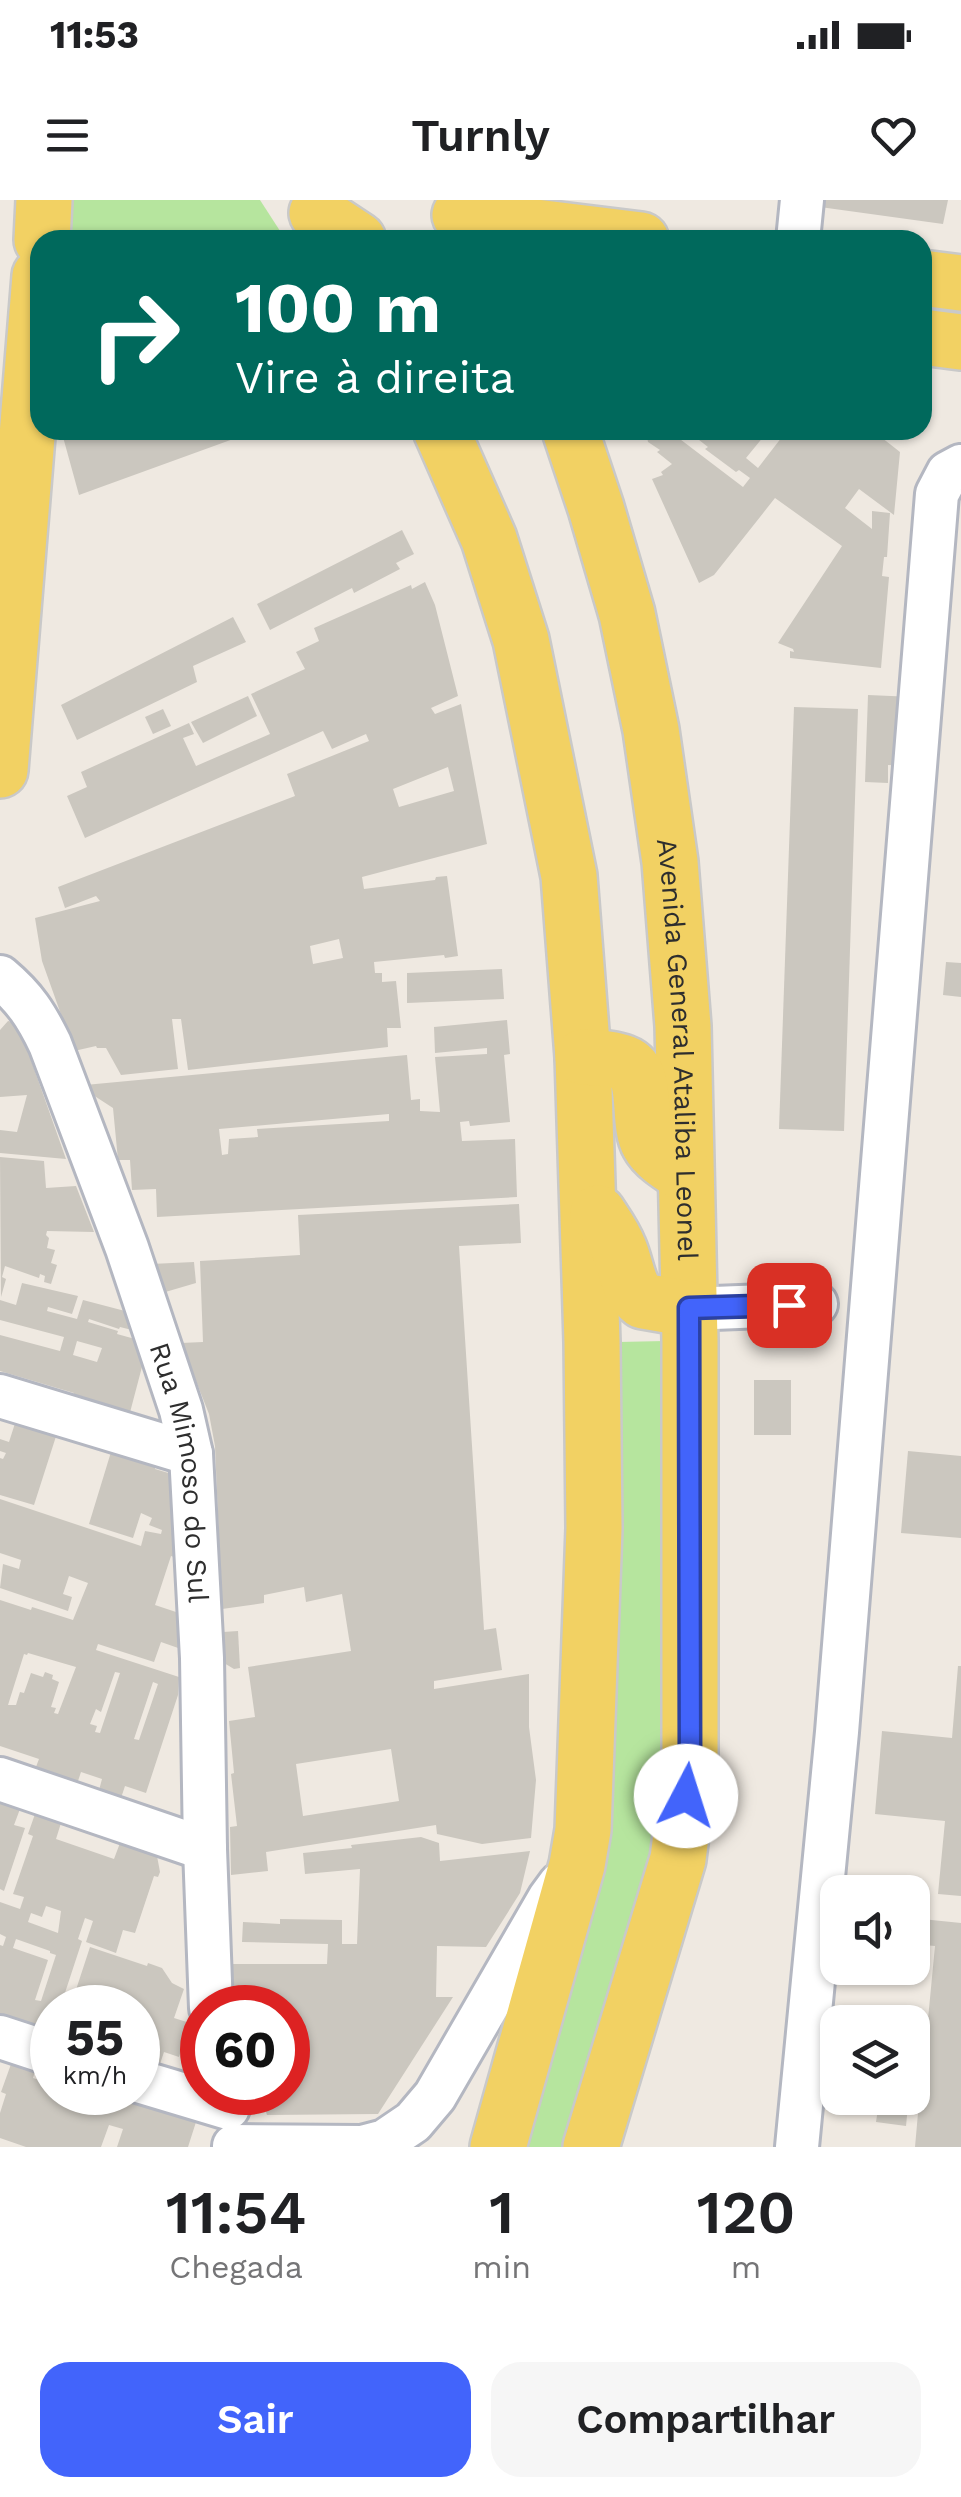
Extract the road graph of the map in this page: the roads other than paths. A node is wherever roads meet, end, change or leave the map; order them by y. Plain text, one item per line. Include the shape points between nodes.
1 (44, 200) edge
2 (802, 200) edge
3 (463, 218) edge
4 (42, 230) edge
5 (560, 230) edge
6 (799, 230) edge
7 (932, 279) edge
8 (961, 283) edge
9 (932, 338) edge
10 (961, 342) edge
11 (30, 400) edge
12 (445, 440) edge
13 (573, 440) edge
14 (600, 440) edge
15 (961, 466) edge
16 (596, 508) junction
17 (0, 770) edge
18 (0, 978) edge
19 (583, 1057) junction
20 (686, 1176) junction
21 (588, 1198) junction
22 (816, 1304) dead end
23 (689, 1308) junction
24 (0, 1396) edge
25 (191, 1454) junction
26 (0, 1779) edge
27 (205, 1850) junction
28 (577, 1865) junction
29 (210, 1985) edge
30 (0, 2038) edge
31 (30, 2047) edge
32 (160, 2091) edge
33 (230, 2124) edge
34 (498, 2147) edge
35 (591, 2147) edge
36 (797, 2147) edge

1 - 4 main road
2 - 6 street
3 - 5 main road
7 - 8 main road
9 - 10 main road
11 - 17 main road
12 - 19 main road via 489,539 521,640 569,876
13 - 16 main road, Avenida General Ataliba Leonel
14 - 16 main road
15 - 36 street via 948,473 937,494 839,1713
16 - 20 main road, Avenida General Ataliba Leonel via 627,614 670,862
18 - 25 street, Rua Mimoso do Sul via 35,1013 50,1044 127,1248
19 - 20 main road via 634,1070 648,1142
19 - 21 main road
20 - 23 main road, Avenida General Ataliba Leonel
21 - 23 main road via 614,1238 637,1298
21 - 28 main road via 594,1528 584,1830
22 - 23 street
23 - 35 main road, Avenida General Ataliba Leonel via 690,1764 678,1859
24 - 25 street
25 - 27 street, Rua Mimoso do Sul
26 - 27 street
27 - 29 street, Rua Mimoso do Sul
28 - 33 street via 548,1899 435,2096 413,2122 385,2141 362,2146
28 - 34 main road
30 - 31 street
32 - 33 street

